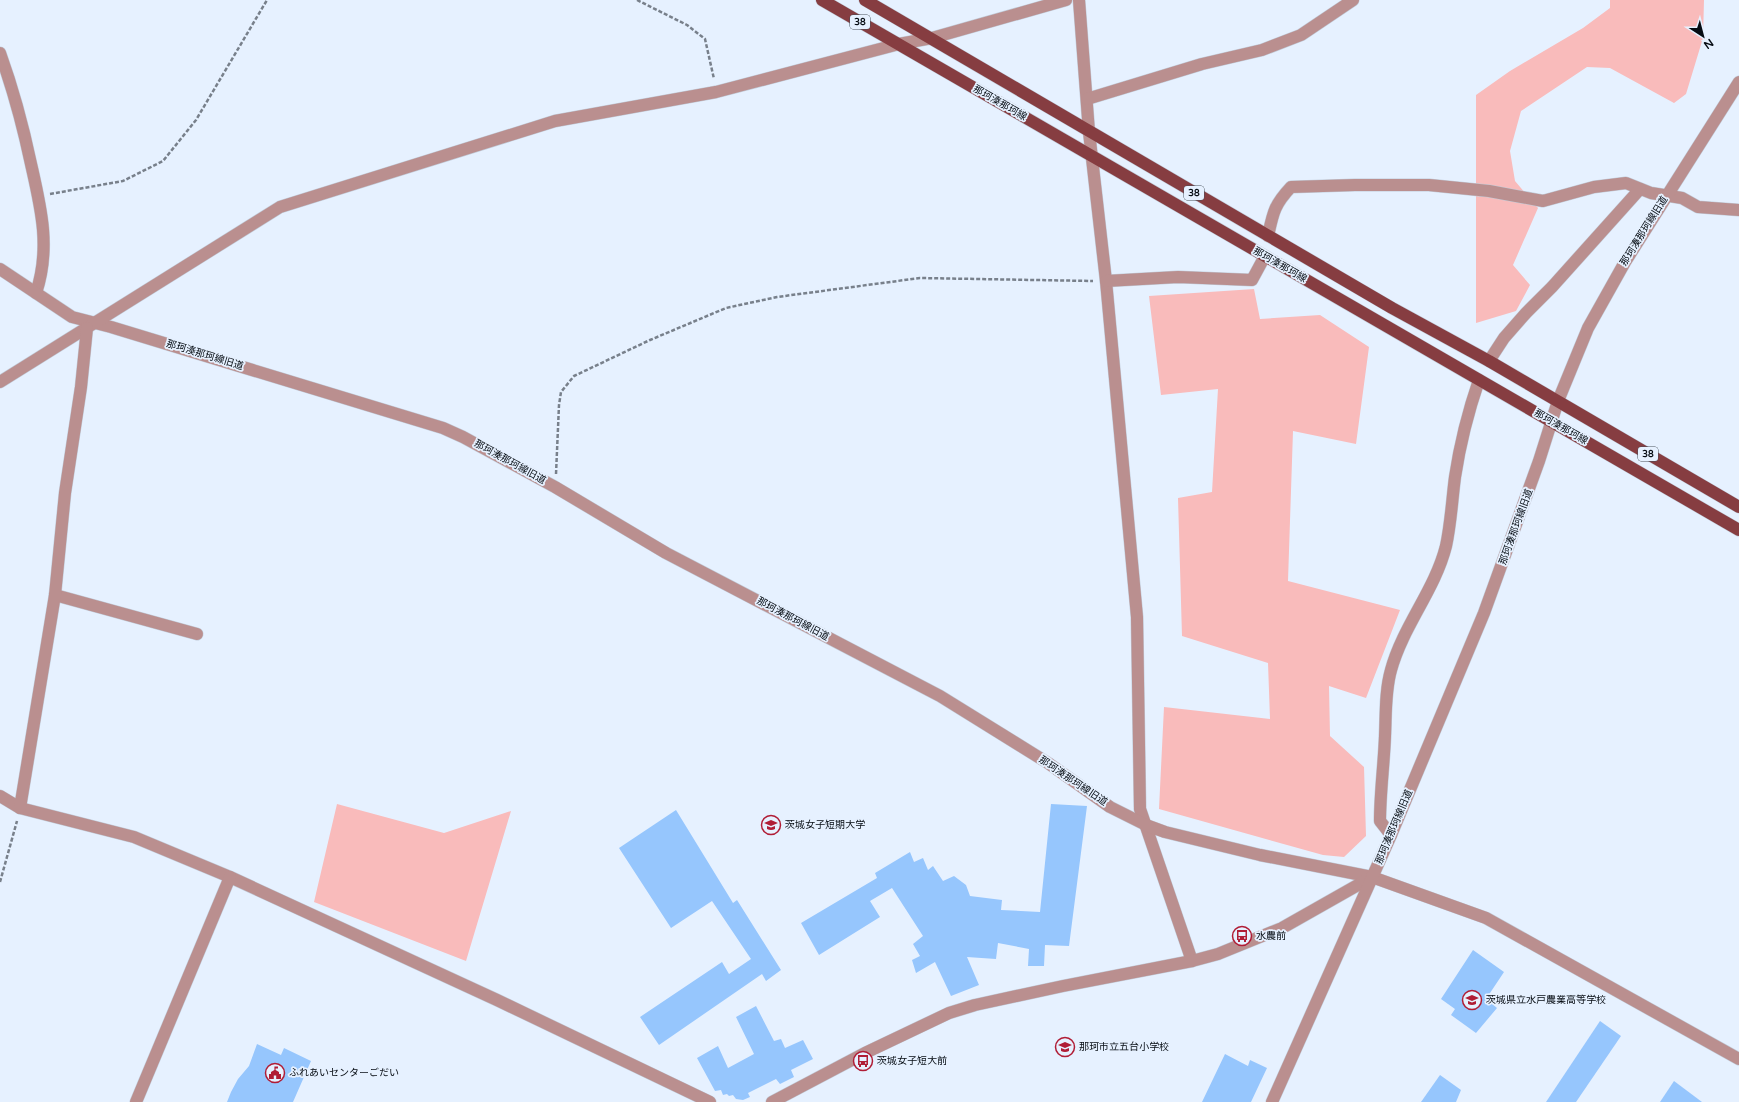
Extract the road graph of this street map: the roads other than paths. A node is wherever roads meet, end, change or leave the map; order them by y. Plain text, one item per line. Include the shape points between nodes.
1 (822, 0) edge
2 (865, 0) edge
3 (1066, 0) edge
4 (1079, 0) edge
5 (1353, 0) edge
6 (932, 38) junction
7 (899, 44) junction
8 (0, 52) edge
9 (1739, 82) edge
10 (1086, 99) junction
11 (1089, 132) junction
12 (1093, 157) junction
13 (1640, 189) junction
14 (1667, 195) junction
15 (1739, 210) edge
16 (1268, 236) junction
17 (1265, 256) junction
18 (0, 269) edge
19 (1106, 281) junction
20 (36, 293) junction
21 (92, 325) junction
22 (1489, 361) junction
23 (1479, 380) junction
24 (0, 382) edge
25 (1558, 401) junction
26 (1551, 422) junction
27 (1739, 507) edge
28 (1739, 530) edge
29 (55, 595) junction
30 (197, 634) dead end
31 (0, 796) edge
32 (20, 808) junction
33 (1146, 825) junction
34 (1390, 835) junction
35 (230, 877) junction
36 (1372, 877) junction
37 (1192, 961) junction
38 (1739, 1059) edge
39 (136, 1102) edge
40 (710, 1102) edge
41 (772, 1102) edge
42 (1272, 1102) edge

1 - 7 main road, 那珂湊那珂線 / 38
2 - 6 main road, 那珂湊那珂線 / 38
3 - 6 street
4 - 10 street
5 - 10 street via 1301,35 1262,50 1202,64
6 - 7 street
6 - 11 main road, 那珂湊那珂線 / 38
7 - 12 main road, 那珂湊那珂線 / 38
7 - 21 street via 716,92 555,121 280,207
8 - 20 street via 22,122 39,196 44,263
9 - 14 street, 那珂湊那珂線旧道
10 - 11 street
11 - 12 street
11 - 16 main road, 那珂湊那珂線 / 38
12 - 17 main road, 那珂湊那珂線 / 38
12 - 19 street
13 - 14 street
13 - 16 street via 1626,183 1594,186 1542,201 1489,191 1429,185 1291,187 1279,200 1272,213
13 - 22 street via 1504,338
14 - 15 street via 1682,198 1698,207
14 - 25 street, 那珂湊那珂線旧道 via 1600,304 1573,361
16 - 22 main road, 那珂湊那珂線 / 38
17 - 19 street via 1252,280 1178,277
17 - 23 main road, 那珂湊那珂線 / 38
18 - 20 street, 那珂湊那珂線旧道
19 - 33 street via 1137,617 1140,809
20 - 21 street, 那珂湊那珂線旧道 via 72,317
21 - 24 street
21 - 29 street via 65,493
21 - 33 street, 那珂湊那珂線旧道 via 443,428 463,437 555,486 666,553 940,696 1048,763 1110,807
22 - 25 main road, 那珂湊那珂線 / 38
23 - 26 main road, 那珂湊那珂線 / 38
23 - 34 street via 1463,433 1446,547 1435,576 1405,633 1391,670 1386,698 1380,814 1380,821
25 - 26 street, 那珂湊那珂線旧道
25 - 27 main road, 那珂湊那珂線 / 38
26 - 28 main road, 那珂湊那珂線 / 38
26 - 34 street, 那珂湊那珂線旧道 via 1537,468 1484,613
29 - 30 street
29 - 32 street
31 - 32 street
32 - 35 street via 134,837
33 - 36 street, 那珂湊那珂線旧道 via 1260,855
33 - 37 street
34 - 36 street, 那珂湊那珂線旧道
35 - 39 street
35 - 40 street
36 - 37 street via 1282,928 1250,942
36 - 38 street via 1486,918
36 - 42 street
37 - 41 street via 1063,986 949,1013

